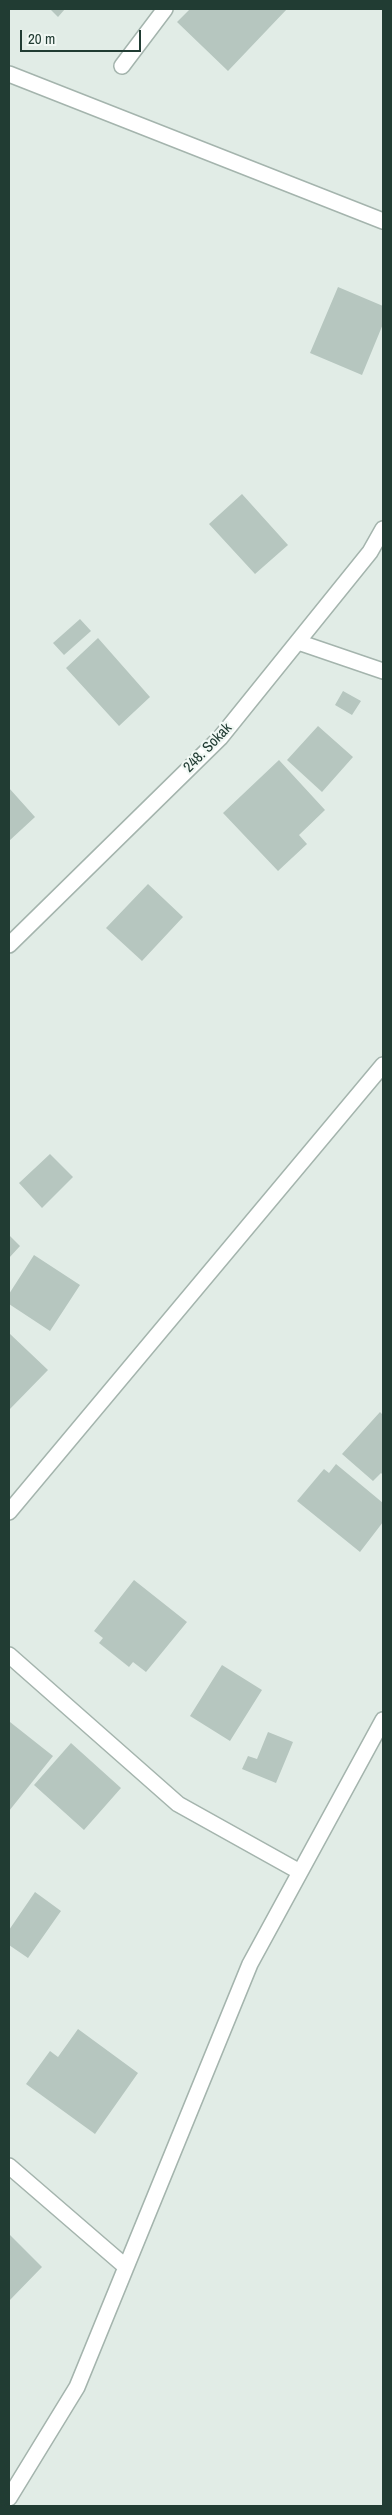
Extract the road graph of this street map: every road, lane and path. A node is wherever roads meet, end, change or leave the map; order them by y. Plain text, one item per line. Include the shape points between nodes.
1 (165, 9) edge
2 (122, 66) dead end
3 (9, 74) edge
4 (383, 221) edge
5 (383, 529) edge
6 (298, 642) junction
7 (383, 671) edge
8 (9, 945) edge
9 (383, 1064) edge
10 (9, 1512) edge
11 (9, 1655) edge
12 (383, 1720) edge
13 (300, 1872) junction
14 (9, 2166) edge
15 (126, 2267) junction
16 (9, 2498) edge

1 - 2 street
3 - 4 street
5 - 6 street, 248. Sokak via 370,552
6 - 7 street
6 - 8 street, 248. Sokak via 220,738
9 - 10 street
11 - 13 street via 178,1804
12 - 13 street
13 - 15 street via 250,1964
14 - 15 street
15 - 16 street via 77,2387

